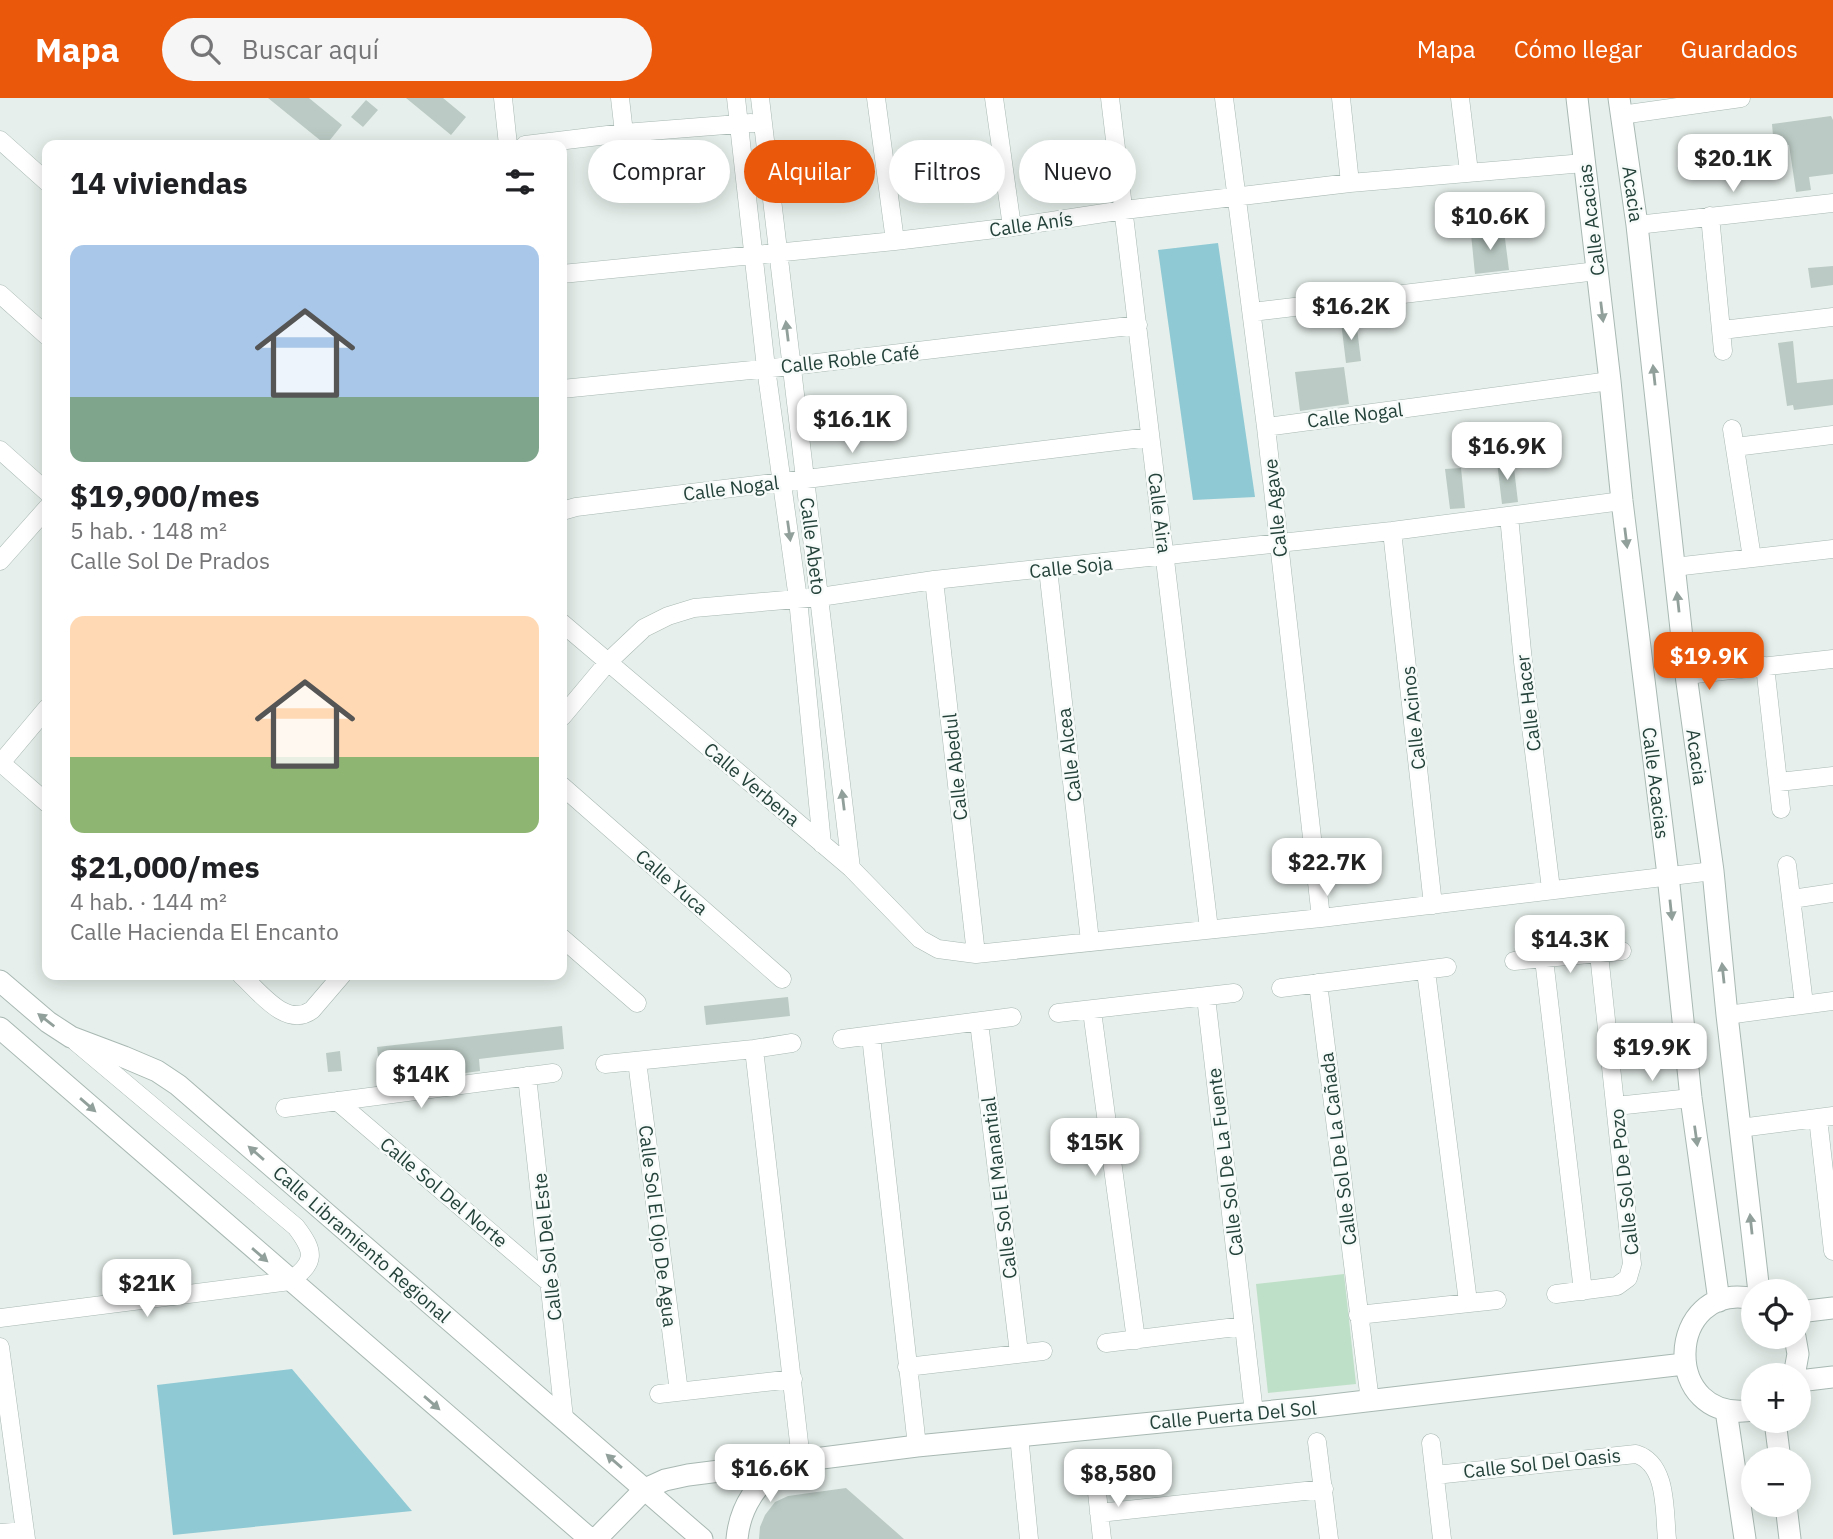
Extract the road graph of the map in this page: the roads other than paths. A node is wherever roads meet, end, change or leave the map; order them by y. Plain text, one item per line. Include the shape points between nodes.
1 (503, 98) edge
2 (620, 98) edge
3 (736, 98) edge
4 (760, 98) edge
5 (876, 98) edge
6 (994, 98) edge
7 (1110, 98) edge
8 (1224, 98) edge
9 (1341, 98) edge
10 (1460, 98) edge
11 (1577, 98) edge
12 (1741, 98) edge
13 (1695, 101) edge
14 (1620, 106) edge
15 (763, 122) junction
16 (740, 123) junction
17 (624, 132) junction
18 (0, 140) edge
19 (507, 140) edge
20 (563, 140) edge
21 (1584, 163) junction
22 (1469, 172) junction
23 (42, 178) edge
24 (1350, 183) junction
25 (1236, 197) junction
26 (1833, 203) edge
27 (1125, 209) junction
28 (1710, 216) junction
29 (1637, 225) junction
30 (1012, 227) junction
31 (895, 241) junction
32 (778, 253) junction
33 (754, 256) junction
34 (1597, 271) junction
35 (567, 274) edge
36 (0, 294) edge
37 (1252, 312) junction
38 (1833, 317) edge
39 (1138, 325) junction
40 (1722, 330) junction
41 (42, 332) edge
42 (1723, 351) dead end
43 (791, 366) junction
44 (766, 369) junction
45 (1610, 381) junction
46 (567, 389) edge
47 (1266, 427) junction
48 (1833, 435) edge
49 (1150, 437) junction
50 (0, 450) edge
51 (805, 479) junction
52 (782, 482) junction
53 (42, 488) edge
54 (1622, 501) junction
55 (567, 510) edge
56 (42, 514) edge
57 (1509, 516) junction
58 (1392, 531) junction
59 (1279, 543) junction
60 (1833, 549) edge
61 (1166, 556) junction
62 (1752, 558) junction
63 (0, 561) edge
64 (1674, 568) junction
65 (1048, 569) junction
66 (934, 580) junction
67 (820, 597) junction
68 (798, 599) junction
69 (567, 627) edge
70 (1833, 659) edge
71 (608, 662) junction
72 (1765, 666) junction
73 (1686, 675) junction
74 (567, 711) edge
75 (42, 714) edge
76 (0, 763) edge
77 (1833, 776) edge
78 (1779, 782) junction
79 (567, 790) edge
80 (42, 799) edge
81 (1781, 809) dead end
82 (822, 844) junction
83 (1787, 865) dead end
84 (851, 868) junction
85 (1713, 871) junction
86 (1668, 875) junction
87 (1551, 889) junction
88 (1833, 893) edge
89 (1792, 899) junction
90 (1433, 905) junction
91 (1321, 918) junction
92 (1209, 929) junction
93 (1090, 941) junction
94 (567, 942) edge
95 (1622, 951) dead end
96 (976, 954) junction
97 (1599, 954) junction
98 (1544, 958) junction
99 (1514, 961) dead end
100 (1447, 968) dead end
101 (1426, 971) junction
102 (782, 979) dead end
103 (247, 980) edge
104 (338, 980) edge
105 (0, 981) edge
106 (1318, 984) junction
107 (1281, 988) dead end
108 (1234, 993) dead end
109 (1206, 997) junction
110 (1833, 1001) edge
111 (637, 1003) dead end
112 (1804, 1004) junction
113 (1093, 1010) junction
114 (1058, 1013) dead end
115 (1727, 1015) junction
116 (1013, 1017) dead end
117 (979, 1022) junction
118 (0, 1028) edge
119 (871, 1036) junction
120 (71, 1037) junction
121 (842, 1039) dead end
122 (792, 1042) dead end
123 (754, 1049) junction
124 (637, 1060) junction
125 (605, 1064) dead end
126 (552, 1073) dead end
127 (527, 1076) junction
128 (1691, 1098) junction
129 (337, 1101) junction
130 (1616, 1105) junction
131 (285, 1108) dead end
132 (1825, 1117) edge
133 (1740, 1128) junction
134 (1832, 1232) edge
135 (1833, 1251) edge
136 (1757, 1279) edge
137 (290, 1281) junction
138 (551, 1283) junction
139 (1583, 1291) junction
140 (1556, 1294) dead end
141 (1741, 1298) edge
142 (1497, 1300) dead end
143 (1719, 1301) junction
144 (1468, 1302) junction
145 (1833, 1308) edge
146 (1811, 1311) edge
147 (1358, 1315) junction
148 (0, 1318) edge
149 (1244, 1326) junction
150 (1136, 1340) junction
151 (1106, 1343) dead end
152 (0, 1347) edge
153 (1042, 1351) dead end
154 (1019, 1353) junction
155 (1684, 1364) junction
156 (907, 1367) junction
157 (1833, 1377) edge
158 (793, 1379) junction
159 (1811, 1380) edge
160 (679, 1392) junction
161 (659, 1394) dead end
162 (1370, 1401) junction
163 (1726, 1410) junction
164 (1741, 1412) edge
165 (1254, 1413) junction
166 (564, 1418) junction
167 (1019, 1435) junction
168 (1317, 1442) dead end
169 (1431, 1443) dead end
170 (917, 1446) junction
171 (8, 1455) edge
172 (791, 1461) junction
173 (1434, 1475) junction
174 (1096, 1483) dead end
175 (645, 1489) junction
176 (1324, 1489) junction
177 (1099, 1514) junction
178 (1787, 1517) edge
179 (0, 1533) edge
180 (25, 1535) edge
181 (590, 1539) edge
182 (596, 1539) edge
183 (702, 1539) edge
184 (737, 1539) edge
185 (1029, 1539) edge
186 (1102, 1539) edge
187 (1329, 1539) edge
188 (1442, 1539) edge
189 (1667, 1539) edge
190 (1745, 1539) edge
191 (1790, 1539) edge

1 - 19 street
2 - 17 street
3 - 16 street, Calle Abeto
4 - 15 street, Calle Abeto
5 - 31 street
6 - 30 street
7 - 27 street, Calle Aira
8 - 25 street, Calle Agave
9 - 24 street
10 - 22 street
11 - 21 street, Calle Acacias
12 - 13 street
13 - 14 street
14 - 29 street, Acacia
15 - 16 street
15 - 32 street, Calle Abeto
16 - 17 street
16 - 33 street, Calle Abeto
17 - 20 street
18 - 23 street
21 - 22 street, Calle Anís
21 - 34 street, Calle Acacias
22 - 24 street, Calle Anís
24 - 25 street, Calle Anís
25 - 27 street, Calle Anís
25 - 37 street, Calle Agave
26 - 28 street
27 - 30 street, Calle Anís
27 - 39 street, Calle Aira
28 - 29 street
28 - 40 street
64 -> 29 street, Acacia
30 - 31 street, Calle Anís
31 - 32 street, Calle Anís
32 - 33 street, Calle Anís
43 -> 32 street, Calle Abeto
33 - 35 street, Calle Anís
33 - 44 street, Calle Abeto
34 - 37 street
34 -> 45 street, Calle Acacias
36 - 41 street
37 - 47 street, Calle Agave
38 - 40 street
39 - 43 street, Calle Roble Café
39 - 49 street, Calle Aira
40 - 42 street
43 - 44 street, Calle Roble Café
43 - 51 street, Calle Abeto
44 - 46 street, Calle Roble Café
44 - 52 street, Calle Abeto
45 - 47 street, Calle Nogal
45 - 54 street, Calle Acacias
47 - 59 street, Calle Agave
48 - 62 street via 1734,438
49 - 51 street, Calle Nogal
49 - 61 street, Calle Aira
50 - 53 street
51 - 52 street, Calle Nogal
51 - 67 street, Calle Abeto
52 - 55 street, Calle Nogal
52 -> 68 street, Calle Abeto
54 - 57 street, Calle Soja
54 -> 86 street, Calle Acacias
56 - 63 street
57 - 58 street, Calle Soja
57 - 87 street, Calle Hacer
58 - 59 street, Calle Soja
58 - 90 street, Calle Acinos
59 - 61 street, Calle Soja
59 - 91 street, Calle Agave
60 - 62 street
61 - 65 street, Calle Soja
61 - 92 street, Calle Aira
62 - 64 street
73 -> 64 street, Acacia
65 - 66 street, Calle Soja
65 - 93 street, Calle Alcea
66 - 67 street, Calle Soja
66 - 96 street, Calle Abedul
67 - 68 street, Calle Soja
84 -> 67 street, Calle Abeto
68 - 71 street, Calle Soja via 694,608 668,616 644,628
68 - 82 street, Calle Abeto
69 - 71 street, Calle Verbena
70 - 72 street
71 - 74 street, Calle Soja
71 - 82 street, Calle Verbena
72 - 73 street
72 - 78 street
73 - 85 street, Acacia
75 - 76 street
76 - 80 street
77 - 78 street
78 - 81 street
79 - 102 street, Calle Yuca
82 - 84 street, Calle Verbena
83 - 89 street
84 - 96 street, Calle Verbena via 920,939 938,949
85 - 86 street
115 -> 85 street, Acacia
86 - 87 street
86 -> 128 street, Calle Acacias
87 - 90 street
88 - 89 street
89 - 112 street
90 - 91 street
91 - 92 street
92 - 93 street
93 - 96 street
94 - 111 street
95 - 97 street
97 - 98 street
97 - 130 street, Calle Sol De Pozo
98 - 99 street
98 - 139 street
100 - 101 street
101 - 106 street
101 - 144 street
103 - 104 street via 288,1015 301,1016
120 -> 105 street, Calle Libramiento Regional
106 - 107 street
106 - 147 street, Calle Sol De La Cañada
108 - 109 street
109 - 113 street
109 - 149 street, Calle Sol De La Fuente
110 - 112 street
112 - 115 street
113 - 114 street
113 - 150 street
115 - 133 street, Acacia
116 - 117 street
117 - 119 street
117 - 154 street, Calle Sol El Manantial
118 -> 137 street
119 - 121 street
119 - 156 street
120 - 137 street via 296,1227 311,1253 306,1269
166 -> 120 street, Calle Libramiento Regional via 178,1085 146,1066
122 - 123 street
123 - 124 street
123 - 158 street
124 - 125 street
124 - 160 street, Calle Sol El Ojo De Agua
126 - 127 street
127 - 129 street
127 - 138 street, Calle Sol Del Este
128 - 130 street
128 -> 143 street, Calle Acacias
129 - 131 street
129 - 138 street, Calle Sol Del Norte
130 - 139 street, Calle Sol De Pozo via 1632,1264 1623,1283
132 - 133 street
132 - 134 street
136 -> 133 street, Acacia
134 - 135 street
137 - 148 street
137 -> 181 street
138 - 166 street, Calle Sol Del Este
139 - 140 street, Calle Sol De Pozo
141 - 143 street
142 - 144 street
143 - 155 street via 1700,1314 1687,1334
144 - 147 street
145 - 146 street
147 - 162 street, Calle Sol De La Cañada
149 - 150 street
149 - 165 street, Calle Sol De La Fuente
150 - 151 street
152 - 171 street
153 - 154 street
154 - 156 street
155 - 162 street, Calle Puerta Del Sol
155 - 163 street via 1699,1393
156 - 170 street
157 - 159 street
158 - 160 street
158 - 172 street
160 - 161 street
162 - 165 street, Calle Puerta Del Sol
163 - 164 street
163 - 190 street
165 - 167 street, Calle Puerta Del Sol
175 -> 166 street, Calle Libramiento Regional
167 - 170 street, Calle Puerta Del Sol
167 - 185 street
168 - 176 street
169 - 173 street
170 - 172 street, Calle Puerta Del Sol
171 - 180 street
172 - 175 street, Calle Puerta Del Sol via 688,1475
172 - 184 street via 756,1488 739,1520
173 - 188 street
173 - 189 street, Calle Sol Del Oasis via 1636,1454 1657,1469
174 - 177 street
175 - 182 street, Calle Puerta Del Sol
175 - 183 street, Calle Libramiento Regional
176 - 177 street
176 - 187 street
177 - 186 street
178 - 191 street
179 - 180 street

